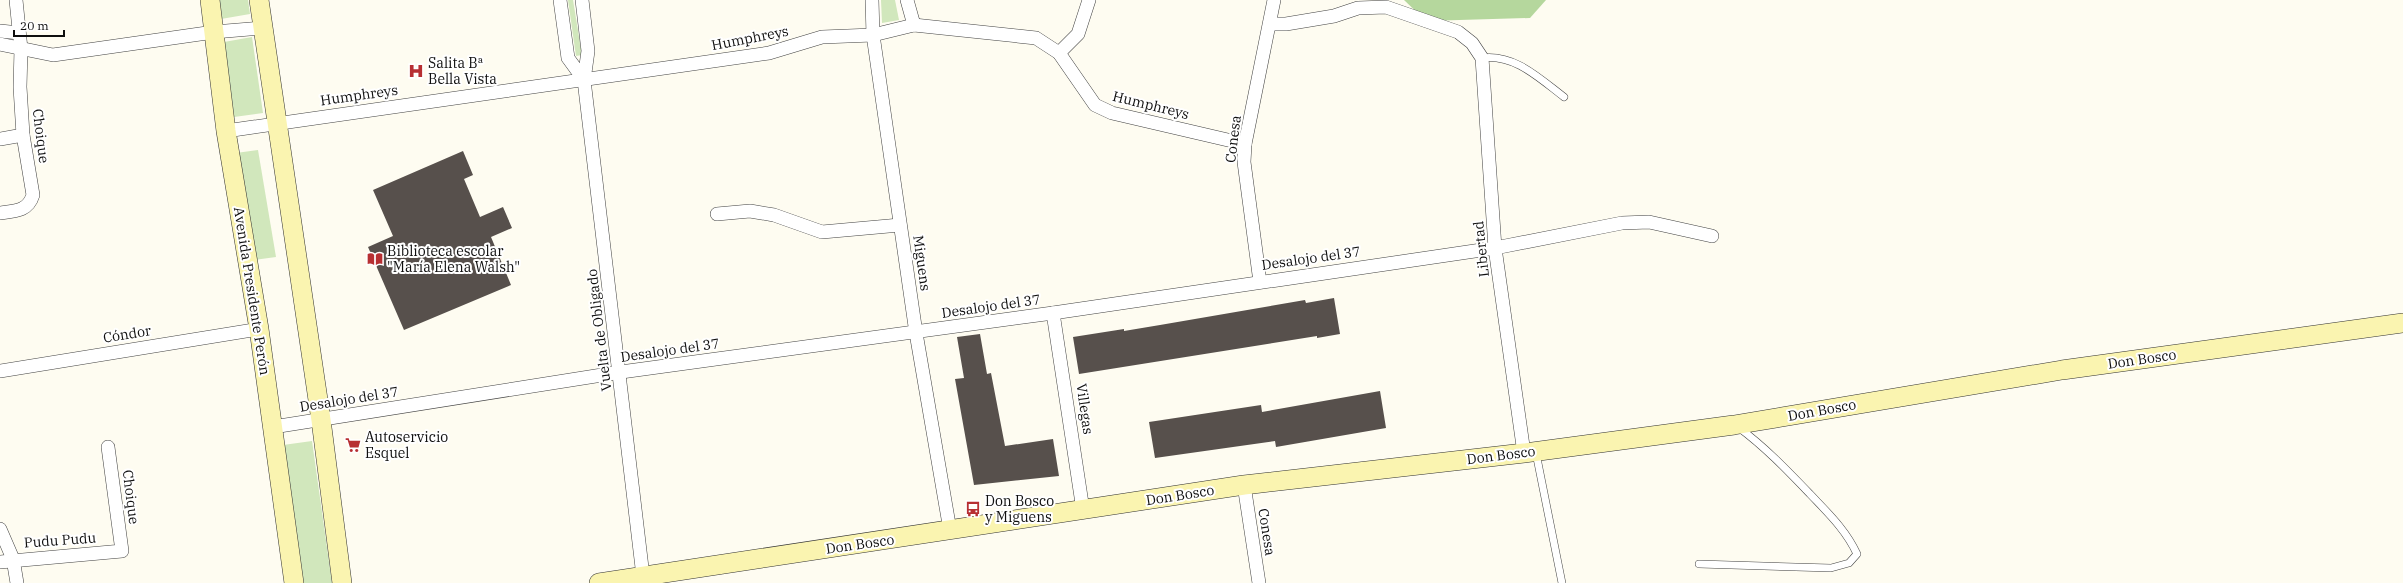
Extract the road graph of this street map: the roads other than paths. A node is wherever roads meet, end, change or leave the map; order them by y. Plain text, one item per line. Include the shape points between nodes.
1 (16, 0) edge
2 (210, 0) edge
3 (259, 0) edge
4 (560, 0) edge
5 (582, 0) edge
6 (872, 0) edge
7 (907, 0) edge
8 (1089, 0) edge
9 (1274, 0) edge
10 (1270, 24) junction
11 (914, 25) junction
12 (263, 28) junction
13 (0, 31) edge
14 (214, 32) junction
15 (19, 33) junction
16 (873, 35) junction
17 (0, 44) edge
18 (21, 49) junction
19 (1059, 53) junction
20 (1482, 58) junction
21 (584, 80) junction
22 (1564, 97) dead end
23 (278, 122) junction
24 (226, 131) junction
25 (23, 135) junction
26 (0, 139) edge
27 (1245, 144) junction
28 (0, 213) edge
29 (717, 214) dead end
30 (900, 225) junction
31 (1712, 236) dead end
32 (1495, 248) junction
33 (1260, 282) junction
34 (1053, 314) junction
35 (2403, 323) edge
36 (259, 329) junction
37 (916, 333) junction
38 (0, 371) edge
39 (621, 372) junction
40 (322, 420) junction
41 (1734, 425) junction
42 (273, 427) junction
43 (108, 447) dead end
44 (1530, 452) junction
45 (1244, 485) junction
46 (1083, 510) junction
47 (0, 529) edge
48 (950, 530) junction
49 (122, 551) joint
50 (13, 559) junction
51 (0, 562) edge
52 (1699, 564) dead end
53 (643, 576) junction
54 (17, 583) edge
55 (294, 583) edge
56 (342, 583) edge
57 (599, 583) edge
58 (1259, 583) edge
59 (1562, 583) edge

1 - 15 street, Choique
2 - 14 street, Avenida Presidente Perón
3 - 12 street
4 - 21 street, Vuelta de Obligado via 568,58
5 - 21 street, Vuelta de Obligado via 588,50
6 - 16 street, Miguens
7 - 11 street
8 - 19 street via 1078,34
9 - 10 street, Conesa
10 - 20 street, Libertad via 1334,16 1358,8 1386,7 1458,32 1472,42
10 - 27 street, Conesa
11 - 16 street, Humphreys
11 - 19 street, Humphreys via 1036,38
12 - 14 street
12 - 23 street
13 - 15 street
14 - 18 street via 53,55
14 - 24 street, Avenida Presidente Perón
15 - 18 street, Choique
16 - 21 street, Humphreys via 822,37 769,53
16 - 30 street, Miguens
17 - 18 street
18 - 25 street, Choique
19 - 27 street, Humphreys via 1095,105 1112,113
20 - 22 lane via 1496,57 1521,65
20 - 32 street, Libertad
21 - 23 street, Humphreys
21 - 39 street, Vuelta de Obligado
23 - 24 street, Humphreys
23 - 40 street
24 - 36 street, Avenida Presidente Perón
25 - 26 street
25 - 28 street, Choique via 33,195 30,204 22,210
27 - 33 street, Conesa via 1244,162
29 - 30 street via 750,211 774,215 822,232
30 - 37 street, Miguens
31 - 32 street, Desalojo del 37 via 1648,222 1622,223
32 - 33 street, Desalojo del 37
32 - 44 street, Libertad
33 - 34 street, Desalojo del 37
34 - 37 street, Desalojo del 37
34 - 46 street, Villegas
35 - 41 street, Don Bosco via 2062,370
36 - 38 street, Cóndor
36 - 42 street, Avenida Presidente Perón
37 - 39 street, Desalojo del 37
37 - 48 street, Miguens
39 - 40 street, Desalojo del 37
39 - 53 street, Vuelta de Obligado
40 - 42 street, Desalojo del 37
40 - 56 street
41 - 44 street, Don Bosco
41 - 52 lane via 1766,448 1834,519 1850,537 1857,554 1849,563 1831,568
42 - 55 street, Avenida Presidente Perón
43 - 49 street, Choique
44 - 45 street, Don Bosco
44 - 59 lane
45 - 46 street, Don Bosco
45 - 58 street, Conesa
46 - 48 street, Don Bosco
47 - 50 street
48 - 53 street, Don Bosco
49 - 50 street, Pudu Pudu
50 - 51 street, Pudu Pudu
50 - 54 street
53 - 57 street, Don Bosco

